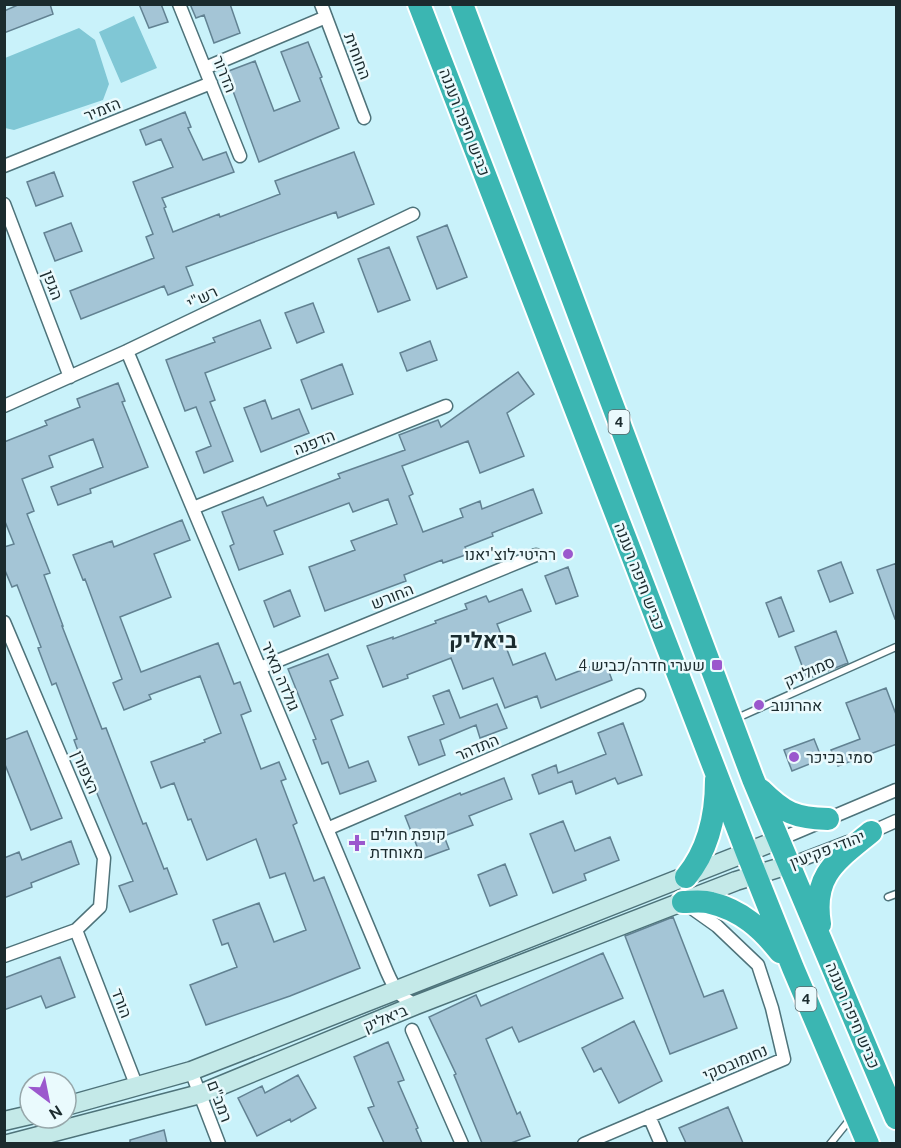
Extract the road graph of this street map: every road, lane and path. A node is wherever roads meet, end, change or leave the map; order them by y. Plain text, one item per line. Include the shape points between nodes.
1 (179, 4) edge
2 (321, 4) edge
3 (419, 4) edge
4 (462, 4) edge
5 (326, 17) junction
6 (205, 68) junction
7 (211, 83) junction
8 (364, 118) dead end
9 (240, 156) dead end
10 (4, 166) edge
11 (4, 204) edge
12 (413, 214) dead end
13 (127, 351) junction
14 (70, 377) junction
15 (4, 406) edge
16 (446, 406) dead end
17 (193, 508) junction
18 (536, 555) dead end
19 (4, 622) edge
20 (897, 647) edge
21 (260, 668) junction
22 (639, 695) dead end
23 (732, 720) junction
24 (716, 773) junction
25 (753, 779) junction
26 (897, 790) edge
27 (828, 819) junction
28 (897, 821) edge
29 (327, 829) junction
30 (871, 832) junction
31 (778, 840) junction
32 (747, 853) junction
33 (788, 865) junction
34 (756, 874) junction
35 (686, 877) junction
36 (897, 894) edge
37 (888, 897) dead end
38 (682, 902) junction
39 (76, 930) junction
40 (826, 952) junction
41 (4, 956) edge
42 (793, 968) junction
43 (396, 991) junction
44 (416, 1005) junction
45 (412, 1030) dead end
46 (191, 1071) junction
47 (137, 1088) junction
48 (200, 1094) junction
49 (78, 1103) edge
50 (856, 1113) junction
51 (649, 1116) junction
52 (897, 1118) edge
53 (8, 1143) edge
54 (219, 1143) edge
55 (462, 1143) edge
56 (584, 1143) edge
57 (661, 1143) edge
58 (830, 1143) edge
59 (868, 1143) edge

1 - 6 street, הדרור
2 - 5 street, החוחית
3 - 24 highway, כביש חיפה רעננה / 4
4 - 23 highway, כביש חיפה רעננה / 4
5 - 6 street
5 - 8 street, החוחית
6 - 7 street, הדרור
7 - 9 street, הדרור
7 - 10 street, הזמיר
11 - 14 street, הגפן
12 - 13 street, רש"י
13 - 14 street, רש"י
13 - 17 street, גולדה מאיר
14 - 15 street, רש"י
16 - 17 street, הדפנה
17 - 21 street, גולדה מאיר
18 - 21 street, החורש
19 - 39 street, הצפורן via 104,858 100,907
20 - 23 lane, סמולניק
21 - 29 street, גולדה מאיר
22 - 29 street, התדהר
23 - 25 highway, כביש חיפה רעננה / 4
24 - 32 highway, כביש חיפה רעננה / 4
24 - 35 highway via 712,824 704,849
25 - 27 highway via 769,798 793,816
25 - 31 highway, כביש חיפה רעננה / 4
26 - 27 street, יהודי פקיעין
27 - 31 street, יהודי פקיעין
28 - 30 street, יהודי פקיעין
29 - 43 street, גולדה מאיר
30 - 33 street, יהודי פקיעין
30 - 40 highway via 822,881 818,910
31 - 32 main road, ביאליק
31 - 33 highway, כביש חיפה רעננה / 4
32 - 34 highway, כביש חיפה רעננה / 4
32 - 35 main road, ביאליק
33 - 34 main road, יהודי פקיעין
33 - 40 highway, כביש חיפה רעננה / 4
34 - 38 main road, ביאליק
34 - 42 highway, כביש חיפה רעננה / 4
35 - 43 main road, ביאליק
36 - 37 lane
38 - 42 highway via 710,902 740,915 755,924
38 - 44 main road, ביאליק
38 - 51 street, נחומובסקי via 717,926 758,965 784,1059
39 - 41 street
39 - 47 street, הורד
40 - 52 highway, כביש חיפה רעננה / 4
42 - 50 highway, כביש חיפה רעננה / 4
43 - 44 street
43 - 46 main road, ביאליק
44 - 48 main road, ביאליק
45 - 55 street
46 - 47 main road, ביאליק
46 - 48 street, רמב"ם
47 - 49 main road, ביאליק
48 - 53 main road, ביאליק
48 - 54 street, רמב"ם
50 - 58 lane
50 - 59 highway, כביש חיפה רעננה / 4
51 - 56 street, נחומובסקי
51 - 57 street

